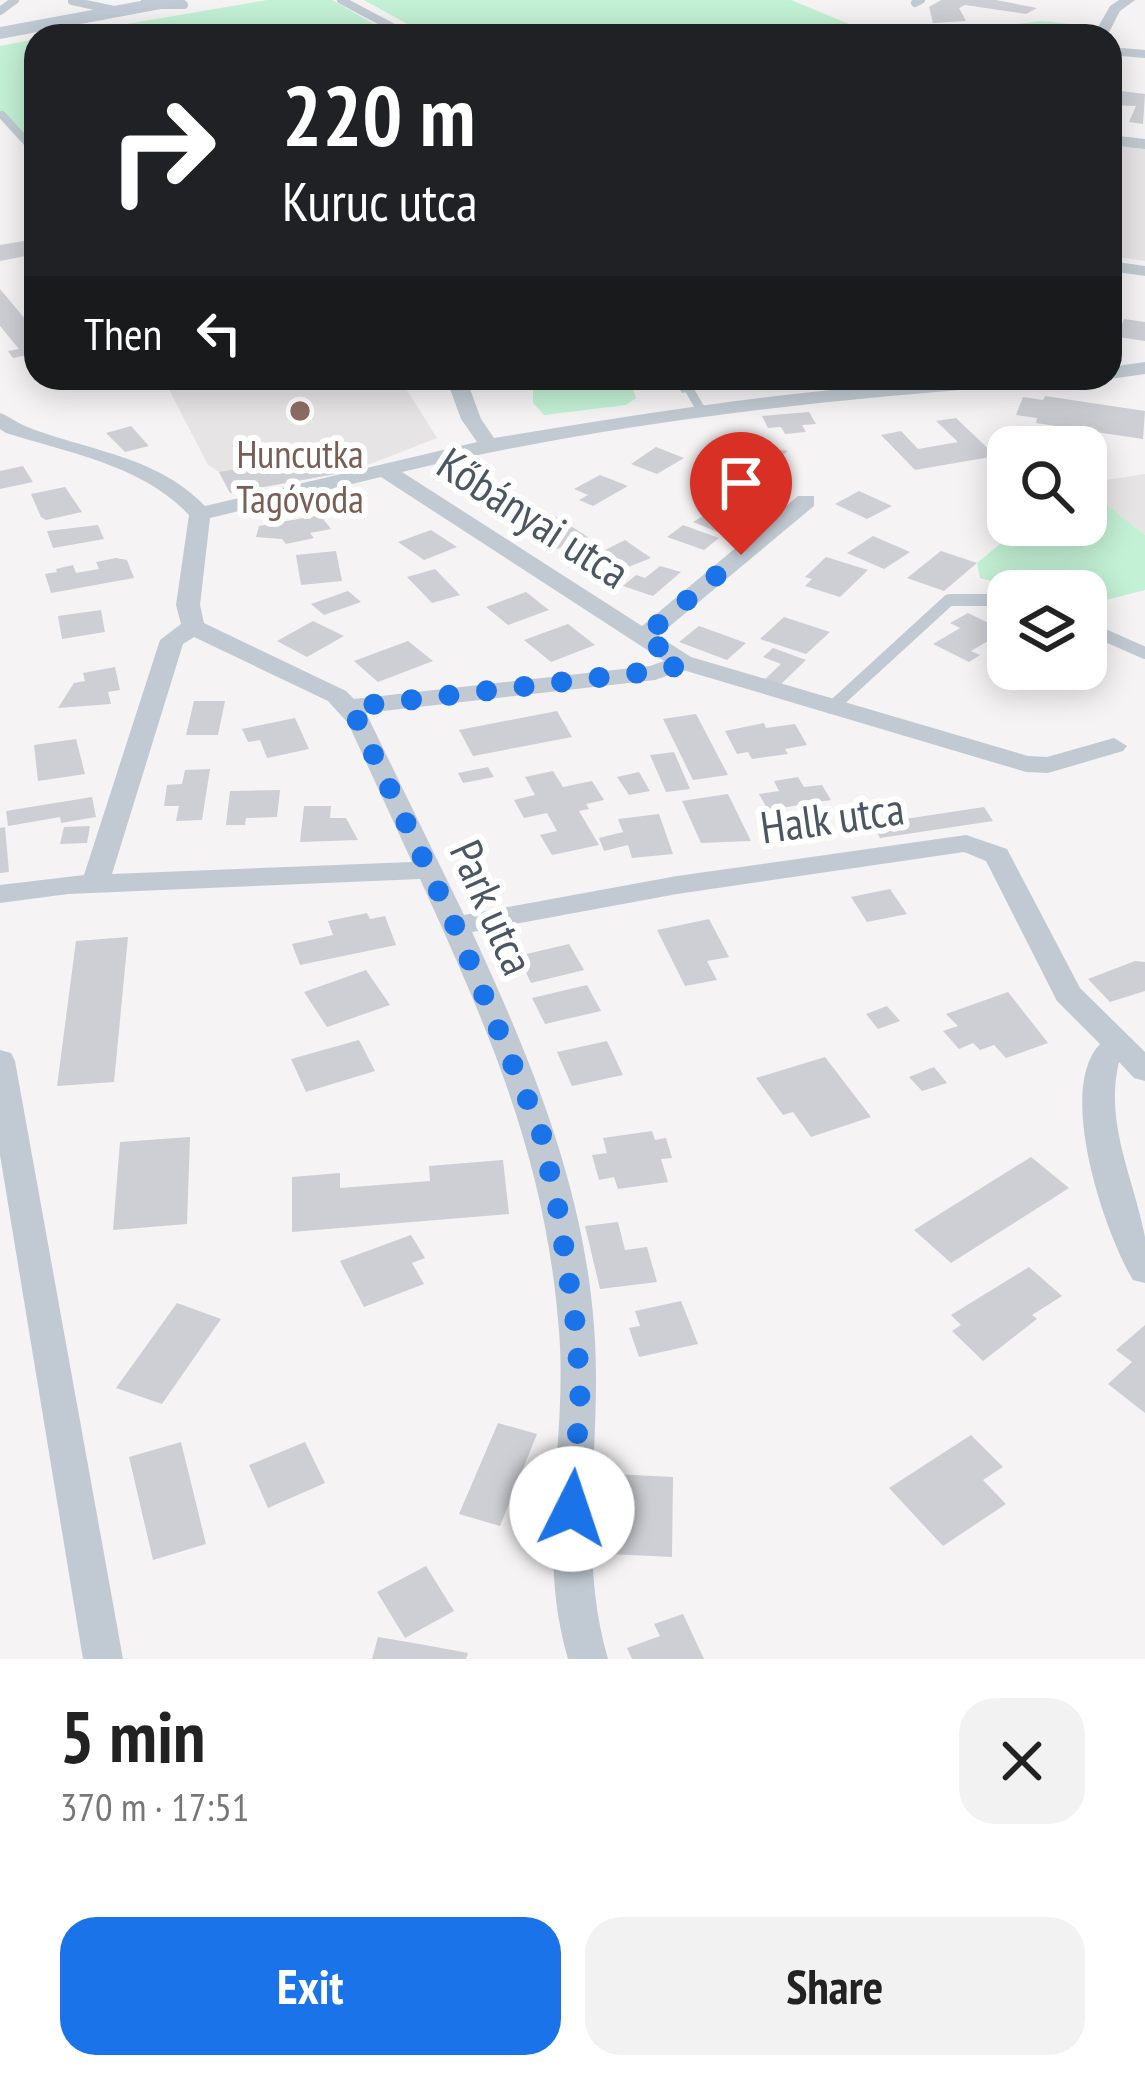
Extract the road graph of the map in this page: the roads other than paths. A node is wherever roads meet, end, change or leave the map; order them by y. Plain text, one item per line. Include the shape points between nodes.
1 (15, 0) edge
2 (210, 0) edge
3 (340, 0) edge
4 (1128, 0) edge
5 (72, 1) edge
6 (147, 2) edge
7 (181, 3) edge
8 (0, 10) edge
9 (116, 10) junction
10 (51, 24) edge
11 (53, 24) edge
12 (55, 24) edge
13 (386, 24) edge
14 (1106, 24) edge
15 (2, 115) edge
16 (24, 139) edge
17 (460, 390) edge
18 (689, 390) edge
19 (865, 390) edge
20 (701, 410) junction
21 (1, 422) edge
22 (489, 445) junction
23 (386, 471) junction
24 (806, 501) dead end
25 (200, 514) junction
26 (987, 601) edge
27 (193, 627) junction
28 (1107, 636) edge
29 (643, 637) junction
30 (1145, 653) edge
31 (682, 662) junction
32 (351, 707) junction
33 (831, 708) junction
34 (1114, 746) dead end
35 (428, 870) junction
36 (95, 884) junction
37 (0, 894) edge
38 (455, 926) junction
39 (1117, 1046) junction
40 (0, 1061) edge
41 (1145, 1070) edge
42 (1145, 1270) edge
43 (103, 1659) edge
44 (588, 1659) edge

1 - 8 lane
2 - 7 main road
3 - 13 lane
4 - 14 street
5 - 9 lane
5 - 10 lane via 70,15
6 - 7 main road
6 - 9 main road
7 - 12 main road
9 - 11 main road
15 - 16 lane
17 - 22 street
18 - 20 lane
19 - 20 street
20 - 22 street
21 - 25 street via 148,476
22 - 23 street
23 - 25 street
23 - 29 street, Kőbányai utca
24 - 29 street
25 - 27 street via 188,605
26 - 33 lane via 949,600
27 - 32 street
27 - 36 street via 172,640
28 - 30 lane
29 - 31 street, Kőbányai utca
31 - 32 street via 655,673
31 - 33 street, Kőbányai utca
32 - 35 street, Park utca
33 - 34 street, Kőbányai utca via 1026,764
35 - 36 street
35 - 38 street, Park utca
36 - 37 street
38 - 39 street, Halk utca via 966,843 997,855 1068,994
38 - 44 street, Park utca via 541,1132 559,1214 580,1399 568,1582
39 - 41 street, Halk utca
39 - 42 street via 1100,1076 1109,1177 1126,1238
40 - 43 street

